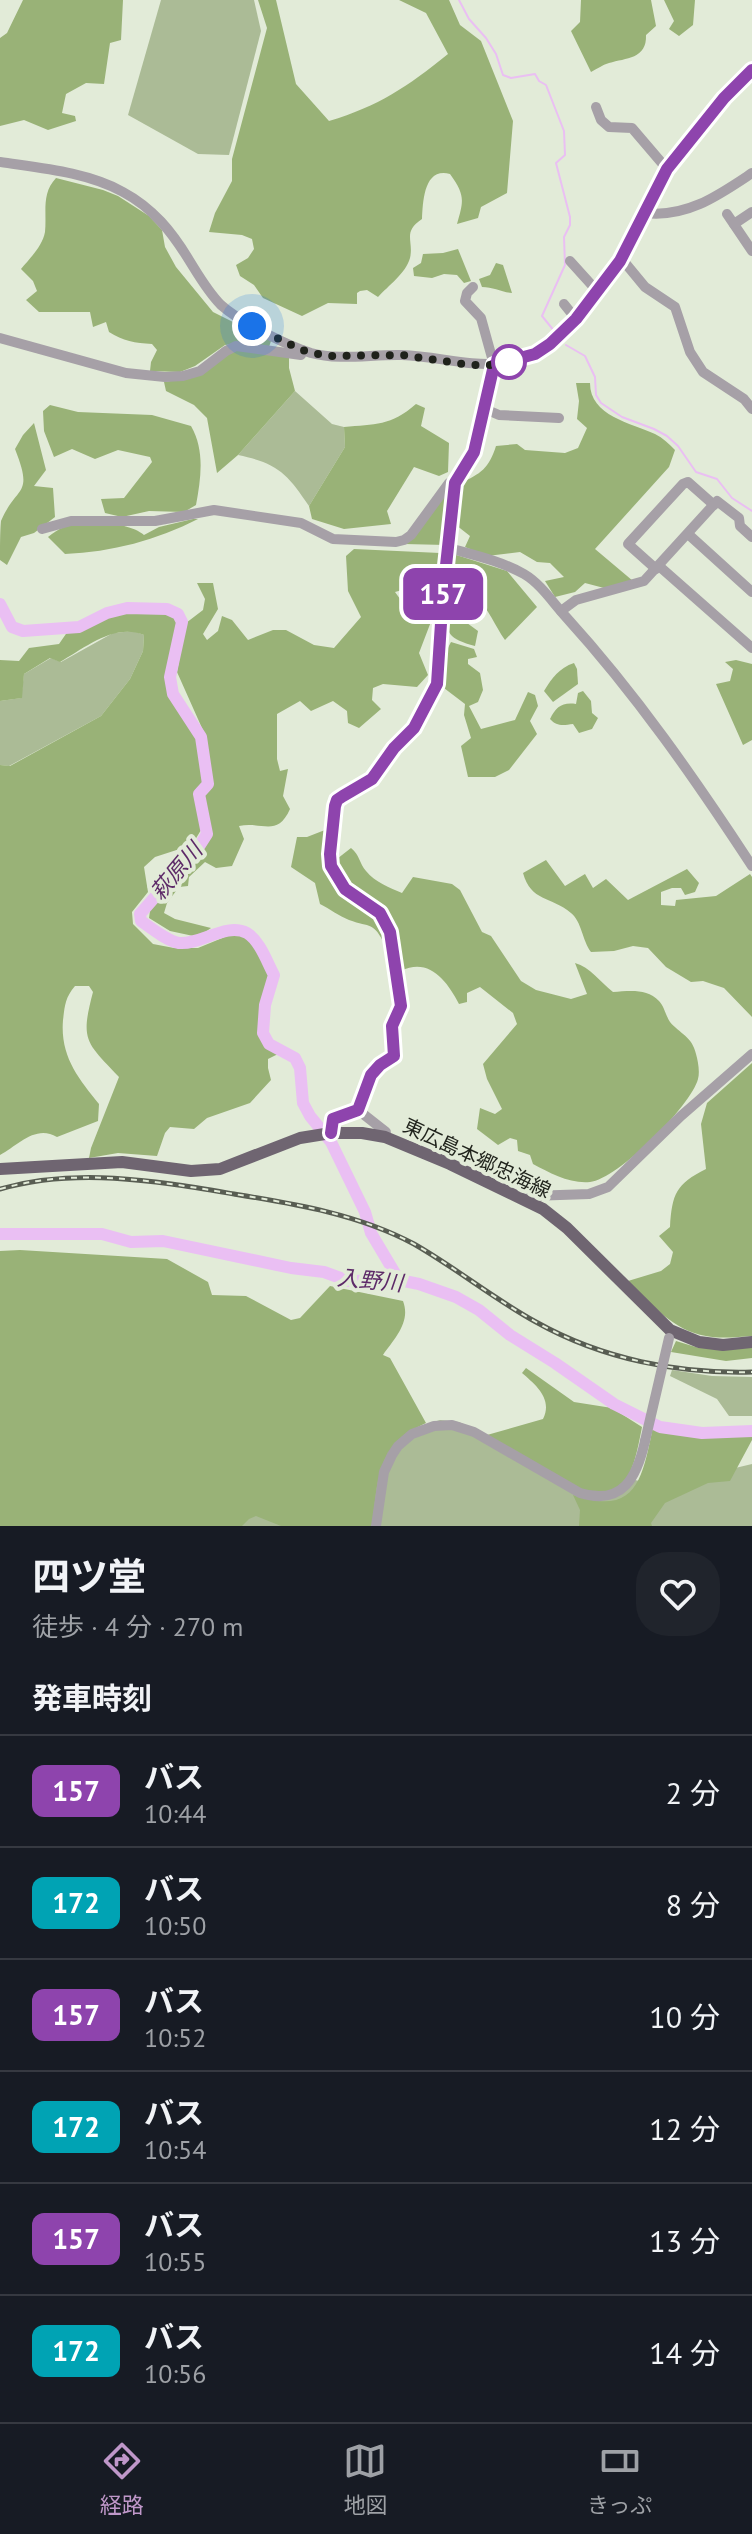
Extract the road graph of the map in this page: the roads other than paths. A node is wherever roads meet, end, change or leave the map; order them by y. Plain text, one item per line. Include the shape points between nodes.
1 (752, 70) edge
2 (596, 107) dead end
3 (0, 162) edge
4 (667, 169) junction
5 (751, 176) edge
6 (752, 212) edge
7 (645, 213) junction
8 (727, 214) dead end
9 (734, 224) junction
10 (752, 251) edge
11 (570, 261) dead end
12 (620, 261) junction
13 (473, 287) dead end
14 (598, 292) junction
15 (564, 304) dead end
16 (576, 319) junction
17 (0, 338) edge
18 (302, 350) junction
19 (494, 365) junction
20 (485, 409) junction
21 (752, 409) edge
22 (559, 418) dead end
23 (455, 483) junction
24 (714, 505) junction
25 (42, 529) dead end
26 (688, 534) junction
27 (752, 537) edge
28 (449, 548) junction
29 (658, 567) junction
30 (752, 592) edge
31 (561, 611) junction
32 (752, 648) edge
33 (752, 866) edge
34 (752, 1054) edge
35 (358, 1110) junction
36 (325, 1134) junction
37 (385, 1137) junction
38 (0, 1169) edge
39 (528, 1201) junction
40 (670, 1334) junction
41 (752, 1342) edge
42 (376, 1526) edge

1 - 4 street
2 - 4 street via 609,127 632,128
3 - 18 street via 90,179 132,197 171,233 221,304
4 - 7 street
5 - 7 street via 697,206 662,215
6 - 9 street
7 - 12 street
8 - 9 street
9 - 10 street
11 - 14 street
12 - 14 street
12 - 21 street via 675,307 690,352 703,372
13 - 19 street via 465,301 481,318
14 - 16 street
15 - 16 street
16 - 19 street via 535,354
17 - 18 street via 126,373 165,377 200,371 236,346 301,355
18 - 19 street via 326,356 402,355
19 - 20 street
20 - 22 street via 499,415
20 - 23 street via 474,452
23 - 25 street via 449,483 411,535 396,542 333,539 301,523 214,510 155,521 71,521
23 - 28 street
24 - 26 street
24 - 27 street via 717,501 739,518
24 - 29 street via 688,482 683,484 628,544
26 - 29 street
26 - 30 street
28 - 31 street via 523,574
28 - 35 street via 437,684 414,728 372,779 335,806 331,866 345,889 380,913 390,932 401,1006 392,1026 394,1056 371,1075
29 - 31 street via 644,581 576,600
29 - 32 street
31 - 33 street via 636,699
34 - 39 street via 608,1187 589,1194 531,1196
35 - 36 street via 333,1119
35 - 37 street via 386,1132
36 - 37 main road, 東広島本郷忠海線
36 - 38 main road, 東広島本郷忠海線 via 289,1141 220,1169 191,1171 122,1162
37 - 39 main road, 東広島本郷忠海線
39 - 40 main road, 東広島本郷忠海線 via 567,1228
40 - 41 main road, 東広島本郷忠海線 via 723,1345
40 - 42 street, bridge via 640,1463 617,1493 580,1493 465,1428 443,1425 404,1439 387,1466

